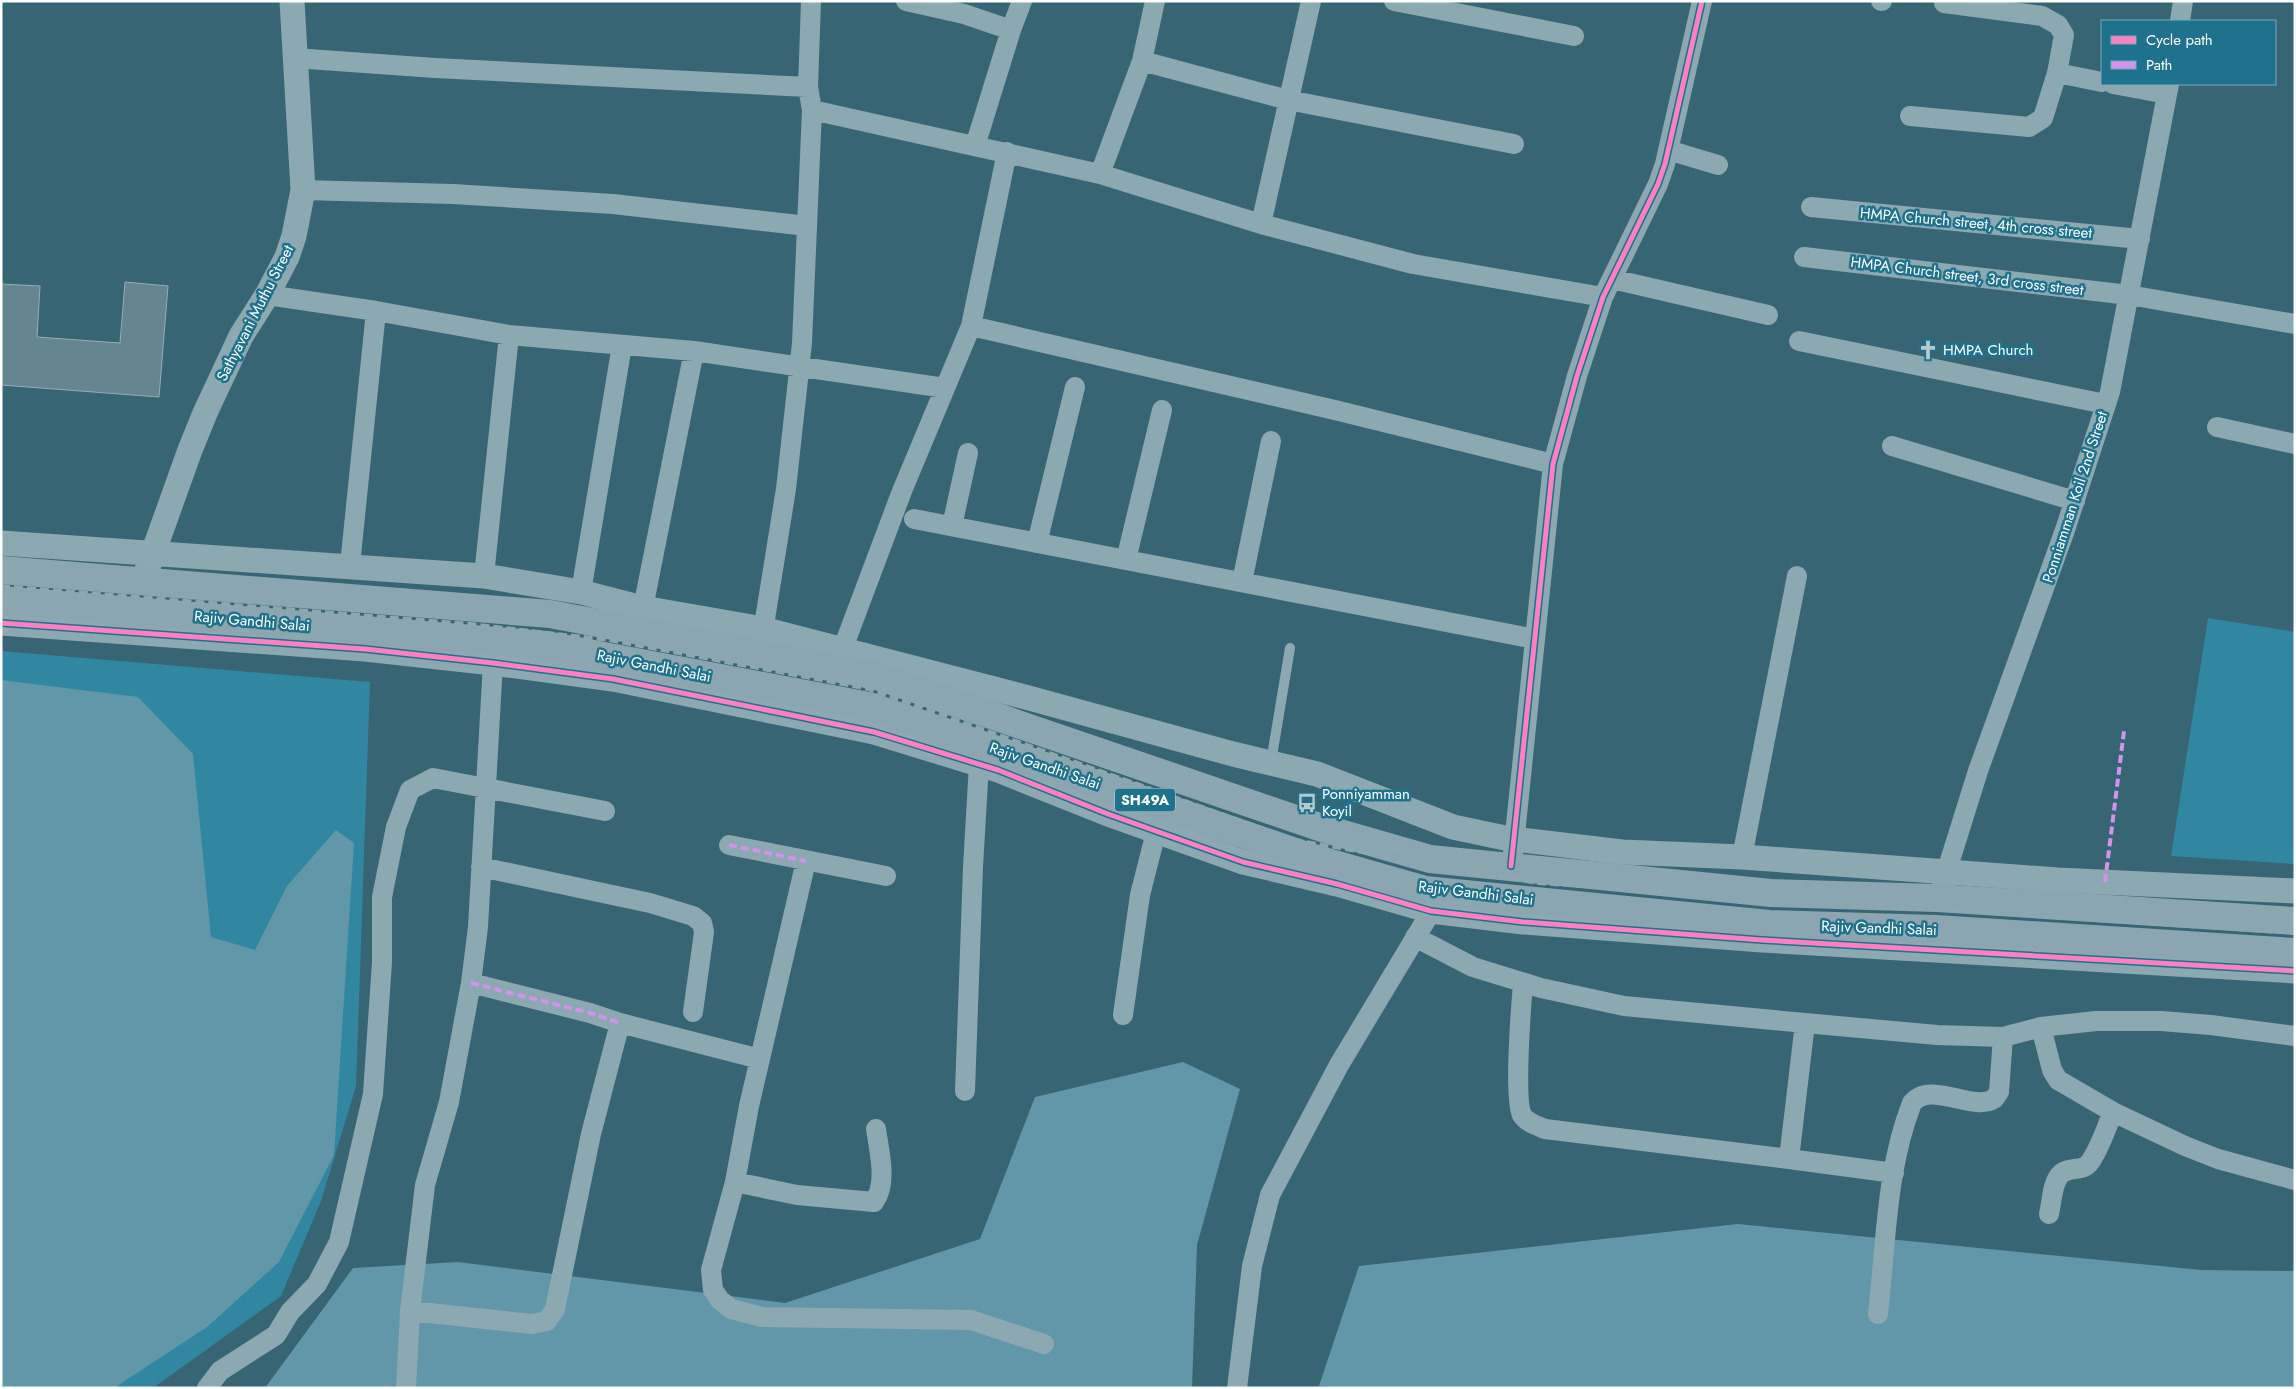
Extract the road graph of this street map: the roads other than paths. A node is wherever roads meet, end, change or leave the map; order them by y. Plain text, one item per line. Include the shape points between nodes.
1 (292, 1) edge
2 (811, 1) edge
3 (906, 1) edge
4 (1022, 1) edge
5 (1155, 1) edge
6 (1311, 1) edge
7 (1394, 1) edge
8 (1702, 1) edge
9 (2184, 1) edge
10 (1944, 3) dead end
11 (2180, 20) edge
12 (1011, 30) junction
13 (1574, 36) dead end
14 (294, 58) junction
15 (1142, 61) junction
16 (2057, 73) junction
17 (2101, 82) edge
18 (2124, 85) edge
19 (808, 87) junction
20 (2168, 89) edge
21 (1288, 100) junction
22 (812, 110) junction
23 (1910, 116) dead end
24 (1514, 144) dead end
25 (975, 146) junction
26 (1668, 150) junction
27 (1007, 152) junction
28 (1718, 165) dead end
29 (1100, 174) junction
30 (303, 190) junction
31 (1811, 207) dead end
32 (1261, 224) junction
33 (807, 226) junction
34 (2140, 239) junction
35 (1804, 257) dead end
36 (1612, 279) junction
37 (267, 295) junction
38 (2130, 295) junction
39 (1603, 297) junction
40 (376, 311) junction
41 (1768, 315) dead end
42 (2295, 324) edge
43 (970, 326) junction
44 (509, 334) junction
45 (1799, 341) dead end
46 (622, 344) junction
47 (694, 351) junction
48 (800, 366) junction
49 (1075, 387) dead end
50 (944, 388) junction
51 (2105, 404) junction
52 (1162, 410) dead end
53 (2217, 427) dead end
54 (1271, 441) dead end
55 (2295, 444) edge
56 (1892, 446) dead end
57 (968, 453) dead end
58 (1553, 464) junction
59 (2075, 501) junction
60 (914, 519) dead end
61 (952, 526) junction
62 (1, 543) edge
63 (1037, 543) junction
64 (152, 554) junction
65 (1126, 560) junction
66 (350, 565) junction
67 (1, 570) edge
68 (484, 576) junction
69 (1797, 576) dead end
70 (144, 582) junction
71 (1242, 582) junction
72 (580, 592) junction
73 (1, 600) edge
74 (643, 608) junction
75 (1, 623) edge
76 (1535, 639) junction
77 (761, 642) junction
78 (843, 648) junction
79 (1290, 648) dead end
80 (493, 663) junction
81 (1270, 763) junction
82 (979, 764) junction
83 (486, 786) junction
84 (605, 811) dead end
85 (1156, 832) junction
86 (1515, 839) junction
87 (729, 845) dead end
88 (1742, 857) junction
89 (806, 861) junction
90 (1512, 866) junction
91 (481, 867) junction
92 (1946, 872) junction
93 (886, 876) dead end
94 (2295, 891) edge
95 (1938, 898) junction
96 (1437, 901) junction
97 (2295, 921) edge
98 (1415, 937) junction
99 (2295, 952) edge
100 (2295, 971) edge
101 (471, 983) junction
102 (1523, 983) junction
103 (693, 1012) dead end
104 (1123, 1015) dead end
105 (620, 1023) junction
106 (1805, 1024) junction
107 (2041, 1027) junction
108 (2295, 1036) edge
109 (2003, 1037) junction
110 (760, 1059) junction
111 (965, 1091) dead end
112 (2113, 1112) junction
113 (876, 1129) dead end
114 (1789, 1159) junction
115 (1894, 1173) junction
116 (2295, 1180) edge
117 (735, 1182) junction
118 (2049, 1214) dead end
119 (410, 1311) junction
120 (1878, 1314) dead end
121 (1044, 1344) dead end
122 (207, 1388) edge
123 (406, 1388) edge
124 (1237, 1388) edge

1 - 14 street, Sathyavani Muthu Street
2 - 19 street
3 - 12 street via 964,14
4 - 12 street
5 - 15 street
6 - 21 street
7 - 13 street
8 - 26 street
9 - 11 street
10 - 16 street via 2042,16 2058,25 2064,35
12 - 25 street
14 - 19 street
14 - 30 street, Sathyavani Muthu Street
15 - 21 street
15 - 29 street
16 - 17 street
16 - 23 street via 2043,118 2029,127
18 - 20 street
19 - 22 street
20 - 34 street, Ponniamman Koil 2nd Street
21 - 24 street
21 - 32 street
22 - 25 street
22 - 33 street
25 - 27 street
26 - 28 street
26 - 36 street via 1658,184
27 - 29 street
27 - 43 street
29 - 32 street
30 - 33 street via 453,194 614,204
30 - 37 street, Sathyavani Muthu Street via 287,257
31 - 34 street, HMPA Church street, 4th cross street
32 - 39 street via 1413,264
33 - 48 street
34 - 38 street, Ponniamman Koil 2nd Street
35 - 38 street, HMPA Church street, 3rd cross street
36 - 39 street
36 - 41 street
37 - 40 street
37 - 64 street, Sathyavani Muthu Street via 241,336 218,383
38 - 42 street, HMPA Church street, 3rd cross street
38 - 51 street, Ponniamman Koil 2nd Street
39 - 58 street
40 - 44 street
40 - 66 street
43 - 50 street
43 - 58 street
44 - 46 street
44 - 68 street
45 - 51 street
46 - 47 street
46 - 72 street
47 - 48 street
47 - 74 street
48 - 50 street
48 - 77 street via 786,489
49 - 63 street
50 - 78 street
51 - 59 street, Ponniamman Koil 2nd Street
52 - 65 street
53 - 55 street
54 - 71 street
56 - 59 street
57 - 61 street
58 - 76 street
59 - 92 street, Ponniamman Koil 2nd Street via 1978,771
60 - 61 street
61 - 63 street
62 - 64 street
63 - 65 street
64 - 66 street
64 - 70 street, Sathyavani Muthu Street
65 - 71 street
66 - 68 street
67 - 70 main road, Rajiv Gandhi Salai / SH49A
68 - 72 street
69 - 88 street
70 - 77 main road, Rajiv Gandhi Salai / SH49A via 550,614
71 - 76 street
72 - 74 street
73 - 96 main road, Rajiv Gandhi Salai / SH49A via 546,645 869,706 1313,858 1424,890
74 - 77 street
75 - 80 street via 365,649
76 - 86 street
77 - 78 street
77 - 90 main road, Rajiv Gandhi Salai / SH49A via 877,676 1322,828 1430,859
78 - 81 street
79 - 81 lane
80 - 82 street via 613,680 856,728
80 - 83 street
81 - 86 street via 1317,774 1453,827
82 - 85 street
82 - 111 street
83 - 84 street
83 - 91 street
83 - 122 street via 433,778 410,790 396,827 382,897 382,962 373,1094 338,1242 317,1284 290,1312 276,1335 220,1371
85 - 96 street via 1243,862 1337,884
85 - 104 street via 1140,895
86 - 88 street via 1622,852
86 - 90 street
87 - 89 street
88 - 92 street
89 - 93 street
89 - 110 street
90 - 95 main road, Rajiv Gandhi Salai / SH49A via 1771,893
91 - 101 street
91 - 103 street via 650,903 693,916 702,923 704,932
92 - 94 street
92 - 95 street, Ponniamman Koil 2nd Street
95 - 97 main road, Rajiv Gandhi Salai / SH49A
96 - 98 street
96 - 99 main road, Rajiv Gandhi Salai / SH49A via 1769,924 1936,930
96 - 100 street via 1524,922 1762,940
98 - 102 street via 1473,967
98 - 124 street via 1339,1065 1270,1195 1252,1266
101 - 105 street
101 - 119 street via 449,1102 425,1186
102 - 106 street via 1624,1006
102 - 114 street via 1519,1092 1522,1116 1532,1125
105 - 110 street
105 - 119 street via 591,1134 554,1309 547,1321 532,1324
106 - 109 street
106 - 114 street
107 - 108 street via 2096,1021 2161,1021
107 - 109 street
107 - 112 street via 2054,1076
109 - 115 street via 1998,1092 1994,1099 1981,1103 1940,1095 1916,1098 1900,1140
110 - 117 street
112 - 116 street via 2185,1146
112 - 118 street via 2090,1162 2082,1168 2060,1174
113 - 117 street via 881,1160 880,1184 874,1202 797,1195
114 - 115 street
115 - 120 street
117 - 121 street via 711,1270 713,1290 731,1309 762,1317 971,1320
119 - 123 street

